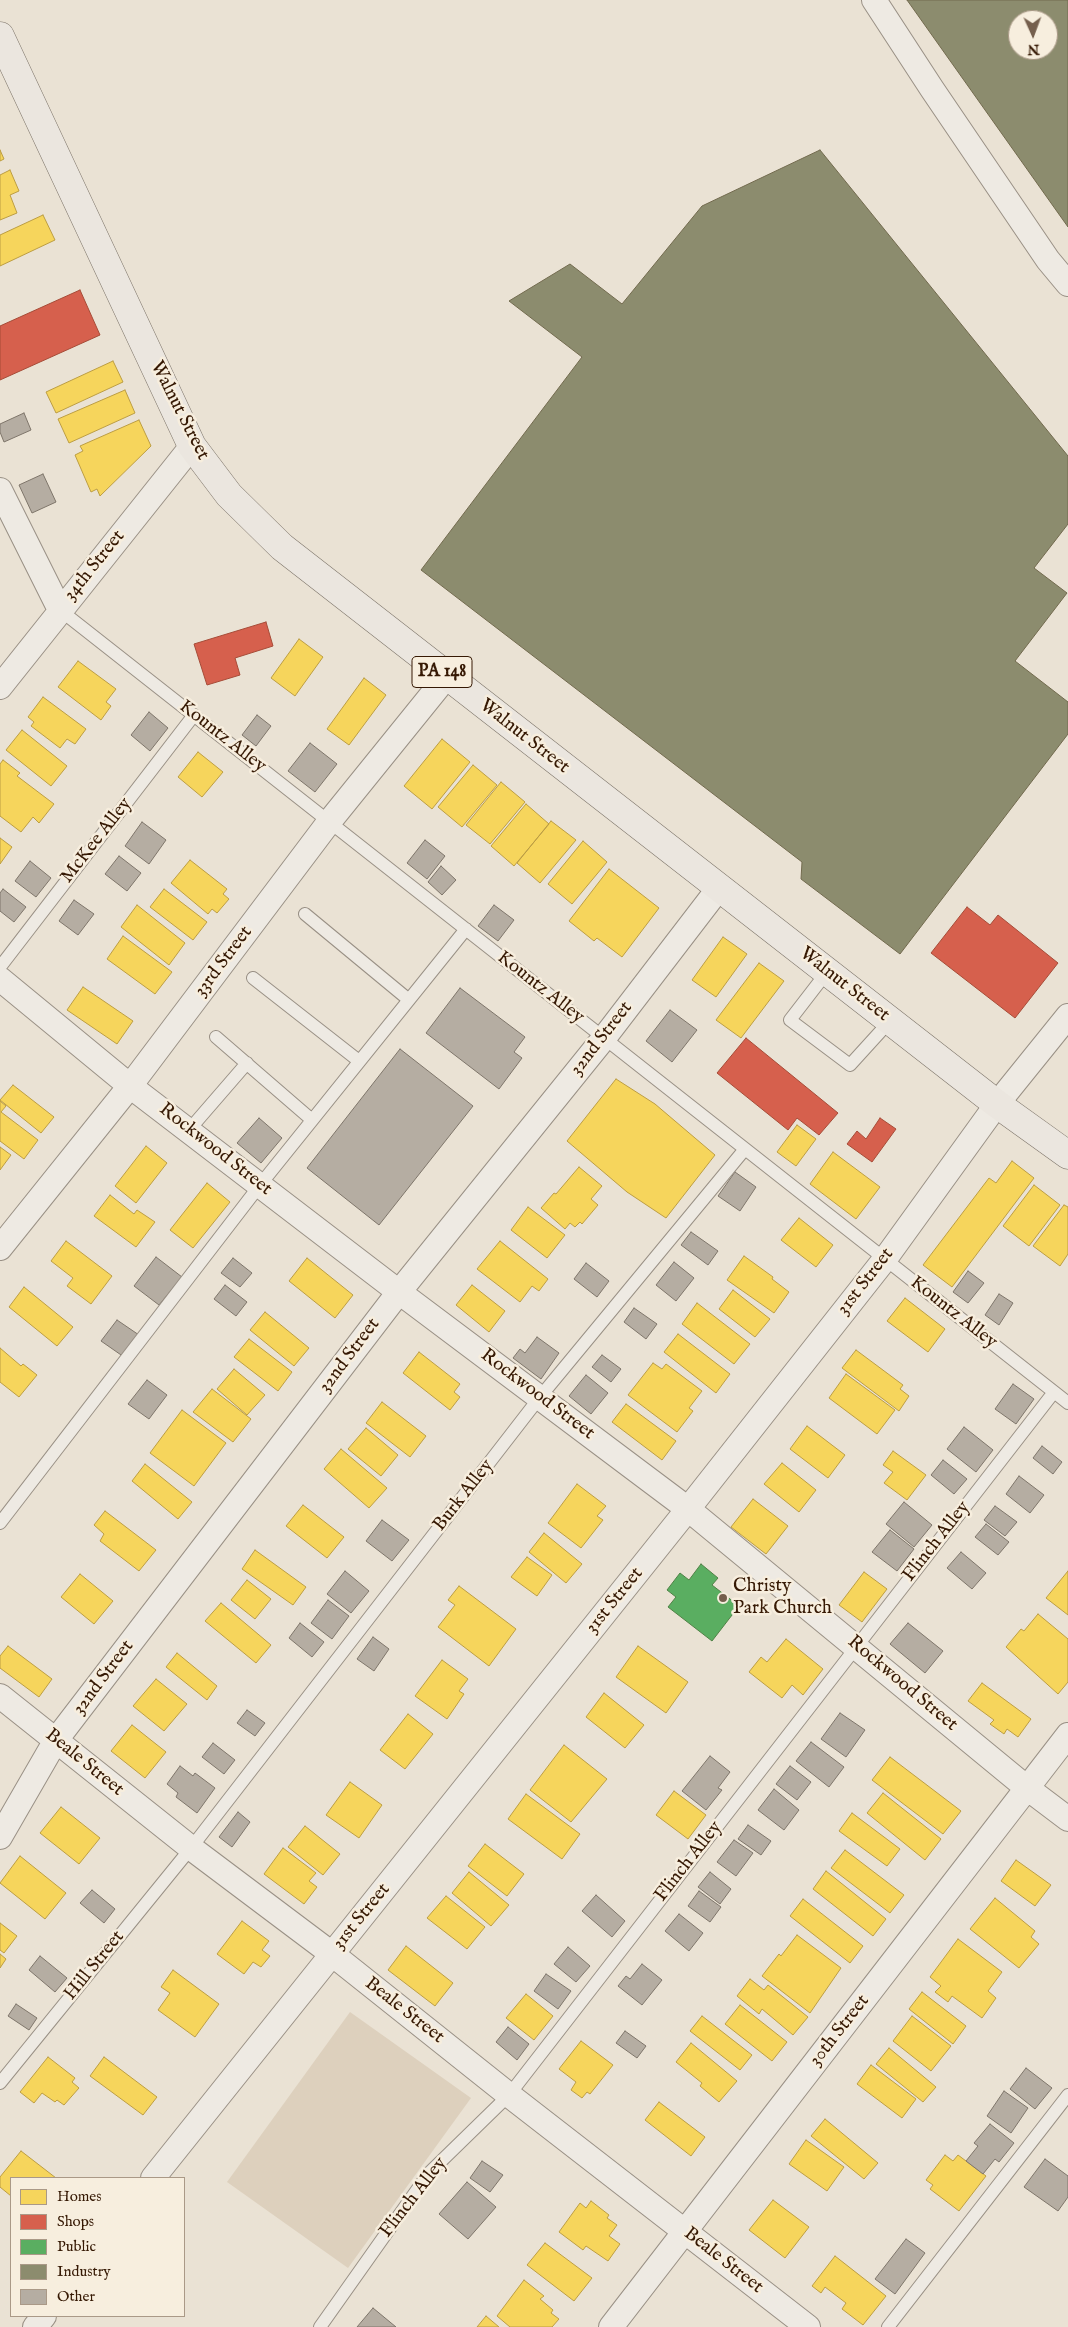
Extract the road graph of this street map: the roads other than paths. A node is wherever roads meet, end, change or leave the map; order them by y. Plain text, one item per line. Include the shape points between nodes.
1 (874, 0) edge
2 (2, 46) edge
3 (1068, 284) edge
4 (192, 446) junction
5 (0, 490) edge
6 (60, 610) junction
7 (448, 676) junction
8 (0, 687) edge
9 (194, 715) junction
10 (329, 822) junction
11 (719, 888) junction
12 (304, 914) dead end
13 (466, 929) junction
14 (0, 967) edge
15 (827, 972) junction
16 (253, 978) dead end
17 (0, 979) edge
18 (409, 1000) junction
19 (1068, 1016) edge
20 (890, 1021) junction
21 (216, 1037) dead end
22 (604, 1038) junction
23 (359, 1061) junction
24 (247, 1063) junction
25 (130, 1086) junction
26 (997, 1104) junction
27 (312, 1120) junction
28 (189, 1130) junction
29 (745, 1149) junction
30 (1068, 1155) edge
31 (260, 1185) junction
32 (0, 1248) edge
33 (884, 1259) junction
34 (399, 1292) junction
35 (1054, 1392) junction
36 (540, 1397) junction
37 (1068, 1403) edge
38 (688, 1509) junction
39 (0, 1523) edge
40 (855, 1646) junction
41 (0, 1696) edge
42 (1068, 1735) edge
43 (56, 1740) junction
44 (1027, 1788) junction
45 (1068, 1819) edge
46 (0, 1837) edge
47 (191, 1848) junction
48 (332, 1954) junction
49 (0, 2083) edge
50 (509, 2095) junction
51 (1068, 2095) edge
52 (155, 2177) edge
53 (686, 2231) junction
54 (43, 2317) edge
55 (35, 2327) edge
56 (320, 2327) edge
57 (611, 2327) edge
58 (808, 2327) edge
59 (888, 2327) edge

1 - 3 street via 1048,260
2 - 4 main road, Walnut Street / PA 148
4 - 6 street, 34th Street
4 - 7 main road, Walnut Street / PA 148 via 229,495 282,547
5 - 6 street
6 - 8 street, 34th Street
6 - 9 lane, Kountz Alley
7 - 10 street, 33rd Street
7 - 11 main road, Walnut Street / PA 148
9 - 10 lane, Kountz Alley
9 - 14 lane, McKee Alley
10 - 13 lane, Kountz Alley
10 - 25 street, 33rd Street
11 - 15 main road, Walnut Street / PA 148
11 - 22 street, 32nd Street
12 - 18 lane
13 - 18 lane
13 - 22 lane, Kountz Alley
15 - 20 main road, Walnut Street / PA 148
15 - 20 lane via 790,1020 850,1065
16 - 23 lane
17 - 25 street, Rockwood Street
18 - 23 lane
19 - 26 street, 31st Street
20 - 26 main road, Walnut Street / PA 148
21 - 24 lane
22 - 29 lane, Kountz Alley
22 - 34 street, 32nd Street
23 - 27 lane
24 - 27 lane
24 - 28 lane
25 - 28 street, Rockwood Street
25 - 32 street, 33rd Street
26 - 30 main road, Walnut Street / PA 148
26 - 33 street, 31st Street
27 - 31 lane
28 - 31 street, Rockwood Street
29 - 33 lane, Kountz Alley
29 - 36 lane, Burk Alley
31 - 34 street, Rockwood Street
31 - 39 lane
33 - 35 lane, Kountz Alley
33 - 38 street, 31st Street
34 - 36 street, Rockwood Street
34 - 43 street, 32nd Street
35 - 37 lane, Kountz Alley
35 - 40 lane, Flinch Alley
36 - 38 street, Rockwood Street
36 - 47 lane, Burk Alley
38 - 40 street, Rockwood Street
38 - 48 street, 31st Street
40 - 44 street, Rockwood Street
40 - 50 lane, Flinch Alley
41 - 43 street, Beale Street
42 - 44 street, 30th Street
43 - 46 street, 32nd Street
43 - 47 street, Beale Street
44 - 45 street, Rockwood Street
44 - 53 street, 30th Street
47 - 48 street, Beale Street
47 - 49 lane, Hill Street
48 - 50 street, Beale Street
48 - 52 street, 31st Street
50 - 53 street, Beale Street
50 - 56 lane, Flinch Alley via 429,2173
51 - 59 lane
53 - 57 street, 30th Street
53 - 58 street, Beale Street
54 - 55 street

